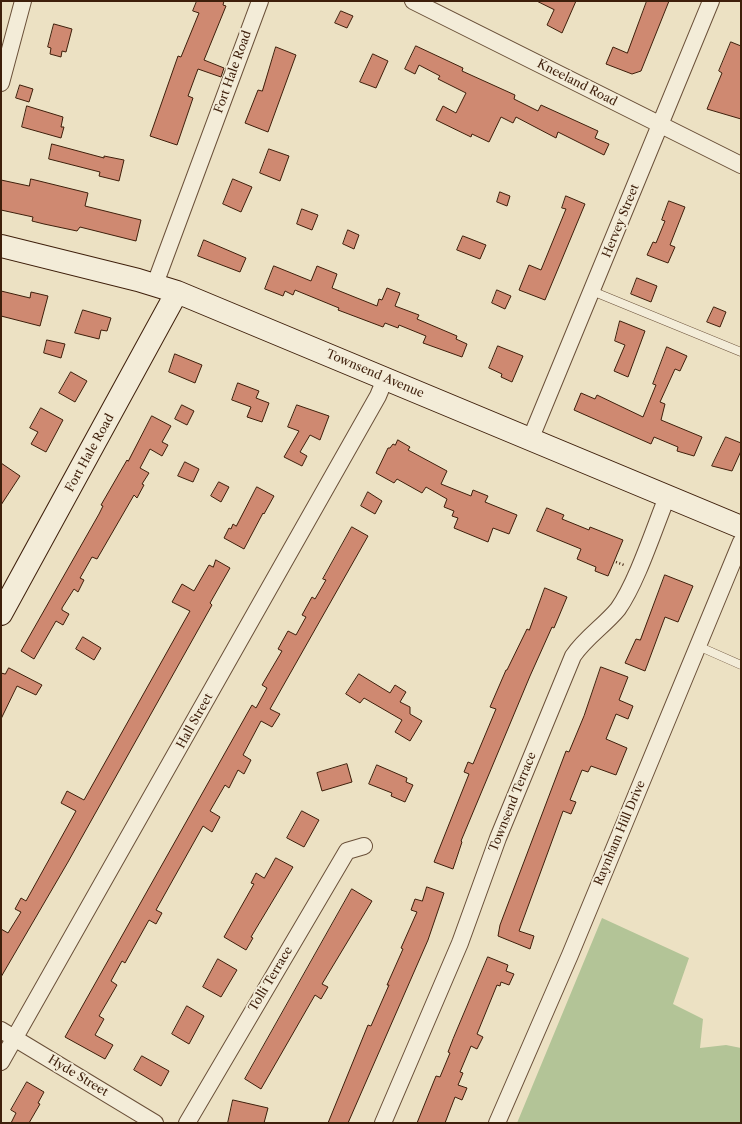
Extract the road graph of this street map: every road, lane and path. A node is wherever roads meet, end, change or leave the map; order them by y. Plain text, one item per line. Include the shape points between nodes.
1 (23, 1) edge
2 (260, 1) edge
3 (414, 1) edge
4 (712, 1) edge
5 (1, 83) edge
6 (661, 125) junction
7 (741, 165) edge
8 (1, 246) edge
9 (155, 284) junction
10 (592, 291) junction
11 (178, 292) junction
12 (741, 352) edge
13 (385, 379) junction
14 (530, 440) junction
15 (667, 497) junction
16 (741, 527) edge
17 (741, 542) edge
18 (1, 614) edge
19 (698, 646) junction
20 (741, 665) edge
21 (364, 846) dead end
22 (1, 1030) edge
23 (16, 1038) junction
24 (1, 1062) edge
25 (155, 1123) edge
26 (187, 1123) edge
27 (383, 1123) edge
28 (497, 1123) edge

1 - 5 street
2 - 9 street, Fort Hale Road
3 - 6 street, Kneeland Road
4 - 6 street, Hervey Street
6 - 7 street, Kneeland Road
6 - 10 street, Hervey Street
8 - 9 main road, Townsend Avenue
9 - 11 main road, Townsend Avenue
10 - 12 lane
10 - 14 street, Hervey Street
11 - 13 main road, Townsend Avenue
11 - 18 main road, Fort Hale Road
13 - 14 main road, Townsend Avenue
13 - 23 street, Hall Street
14 - 15 main road, Townsend Avenue
15 - 16 main road, Townsend Avenue
15 - 27 street, Townsend Terrace via 622,602 573,656 498,838 460,943
17 - 19 street, Raynham Hill Drive
19 - 20 lane
19 - 28 street, Raynham Hill Drive
21 - 26 street, Tolli Terrace via 347,851
22 - 23 street, Hyde Street
23 - 24 street, Hall Street
23 - 25 street, Hyde Street

